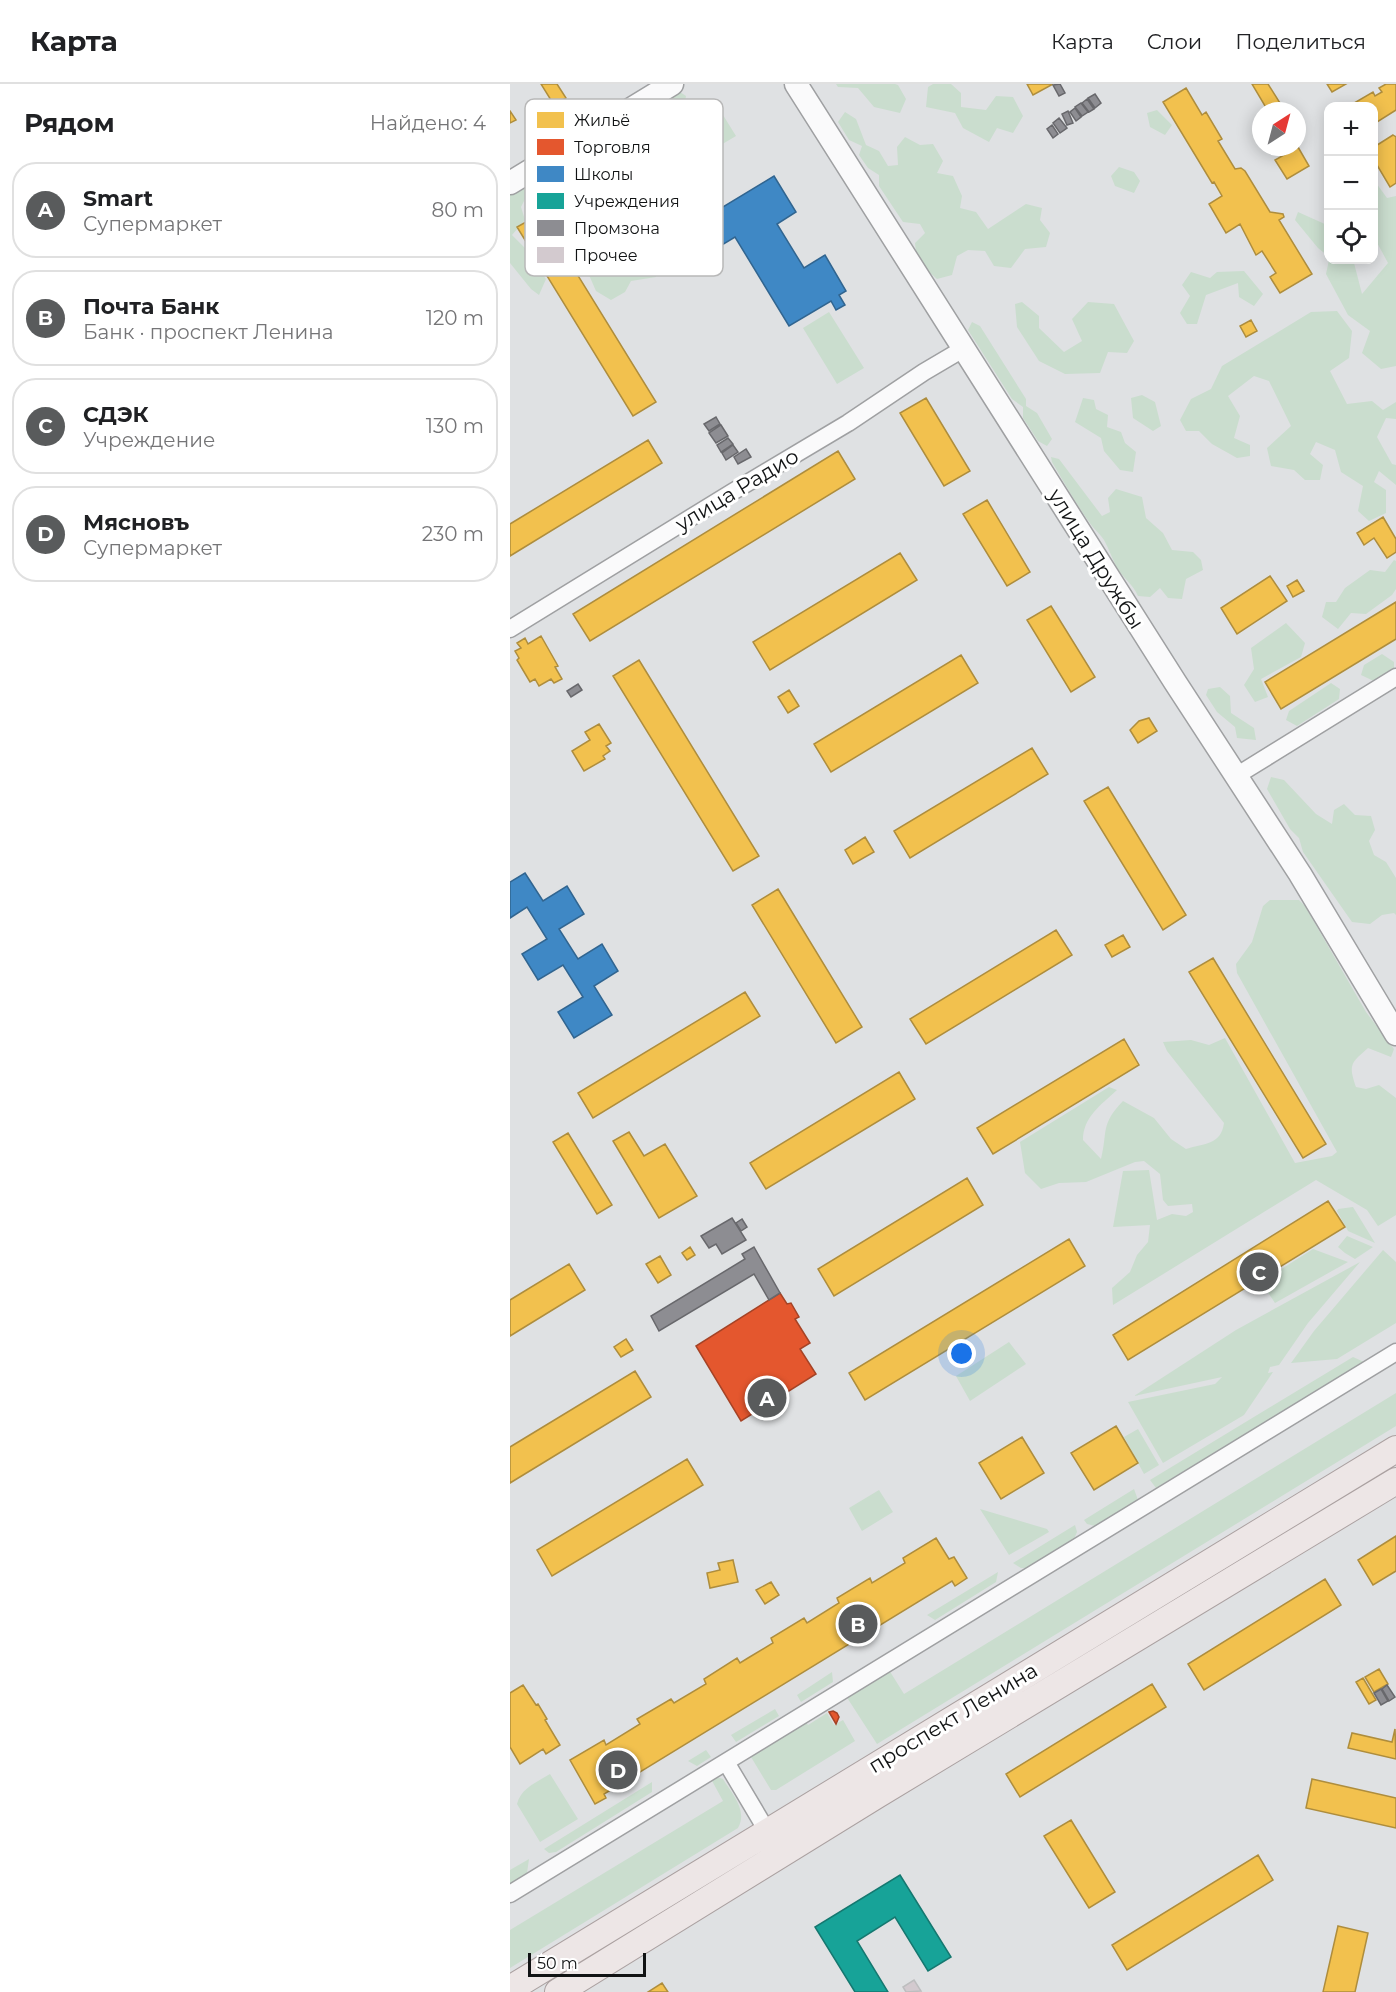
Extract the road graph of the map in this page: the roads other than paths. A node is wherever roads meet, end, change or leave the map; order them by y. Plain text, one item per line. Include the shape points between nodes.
1 (672, 84) edge
2 (796, 84) edge
3 (647, 99) edge
4 (525, 174) edge
5 (510, 183) edge
6 (963, 349) junction
7 (510, 629) edge
8 (1396, 677) edge
9 (1236, 776) junction
10 (1396, 1034) edge
11 (1396, 1352) edge
12 (1396, 1449) edge
13 (1396, 1481) edge
14 (726, 1762) junction
15 (767, 1831) junction
16 (510, 1894) edge
17 (510, 1989) edge
18 (558, 1992) edge

1 - 3 street
2 - 6 street, улица Дружбы
4 - 5 street
6 - 7 street, улица Радио
6 - 9 street, улица Дружбы
8 - 9 street
9 - 10 street, улица Дружбы
11 - 14 street
12 - 15 main road, проспект Ленина
13 - 18 main road, проспект Ленина
14 - 15 street
14 - 16 street
15 - 17 main road, проспект Ленина

